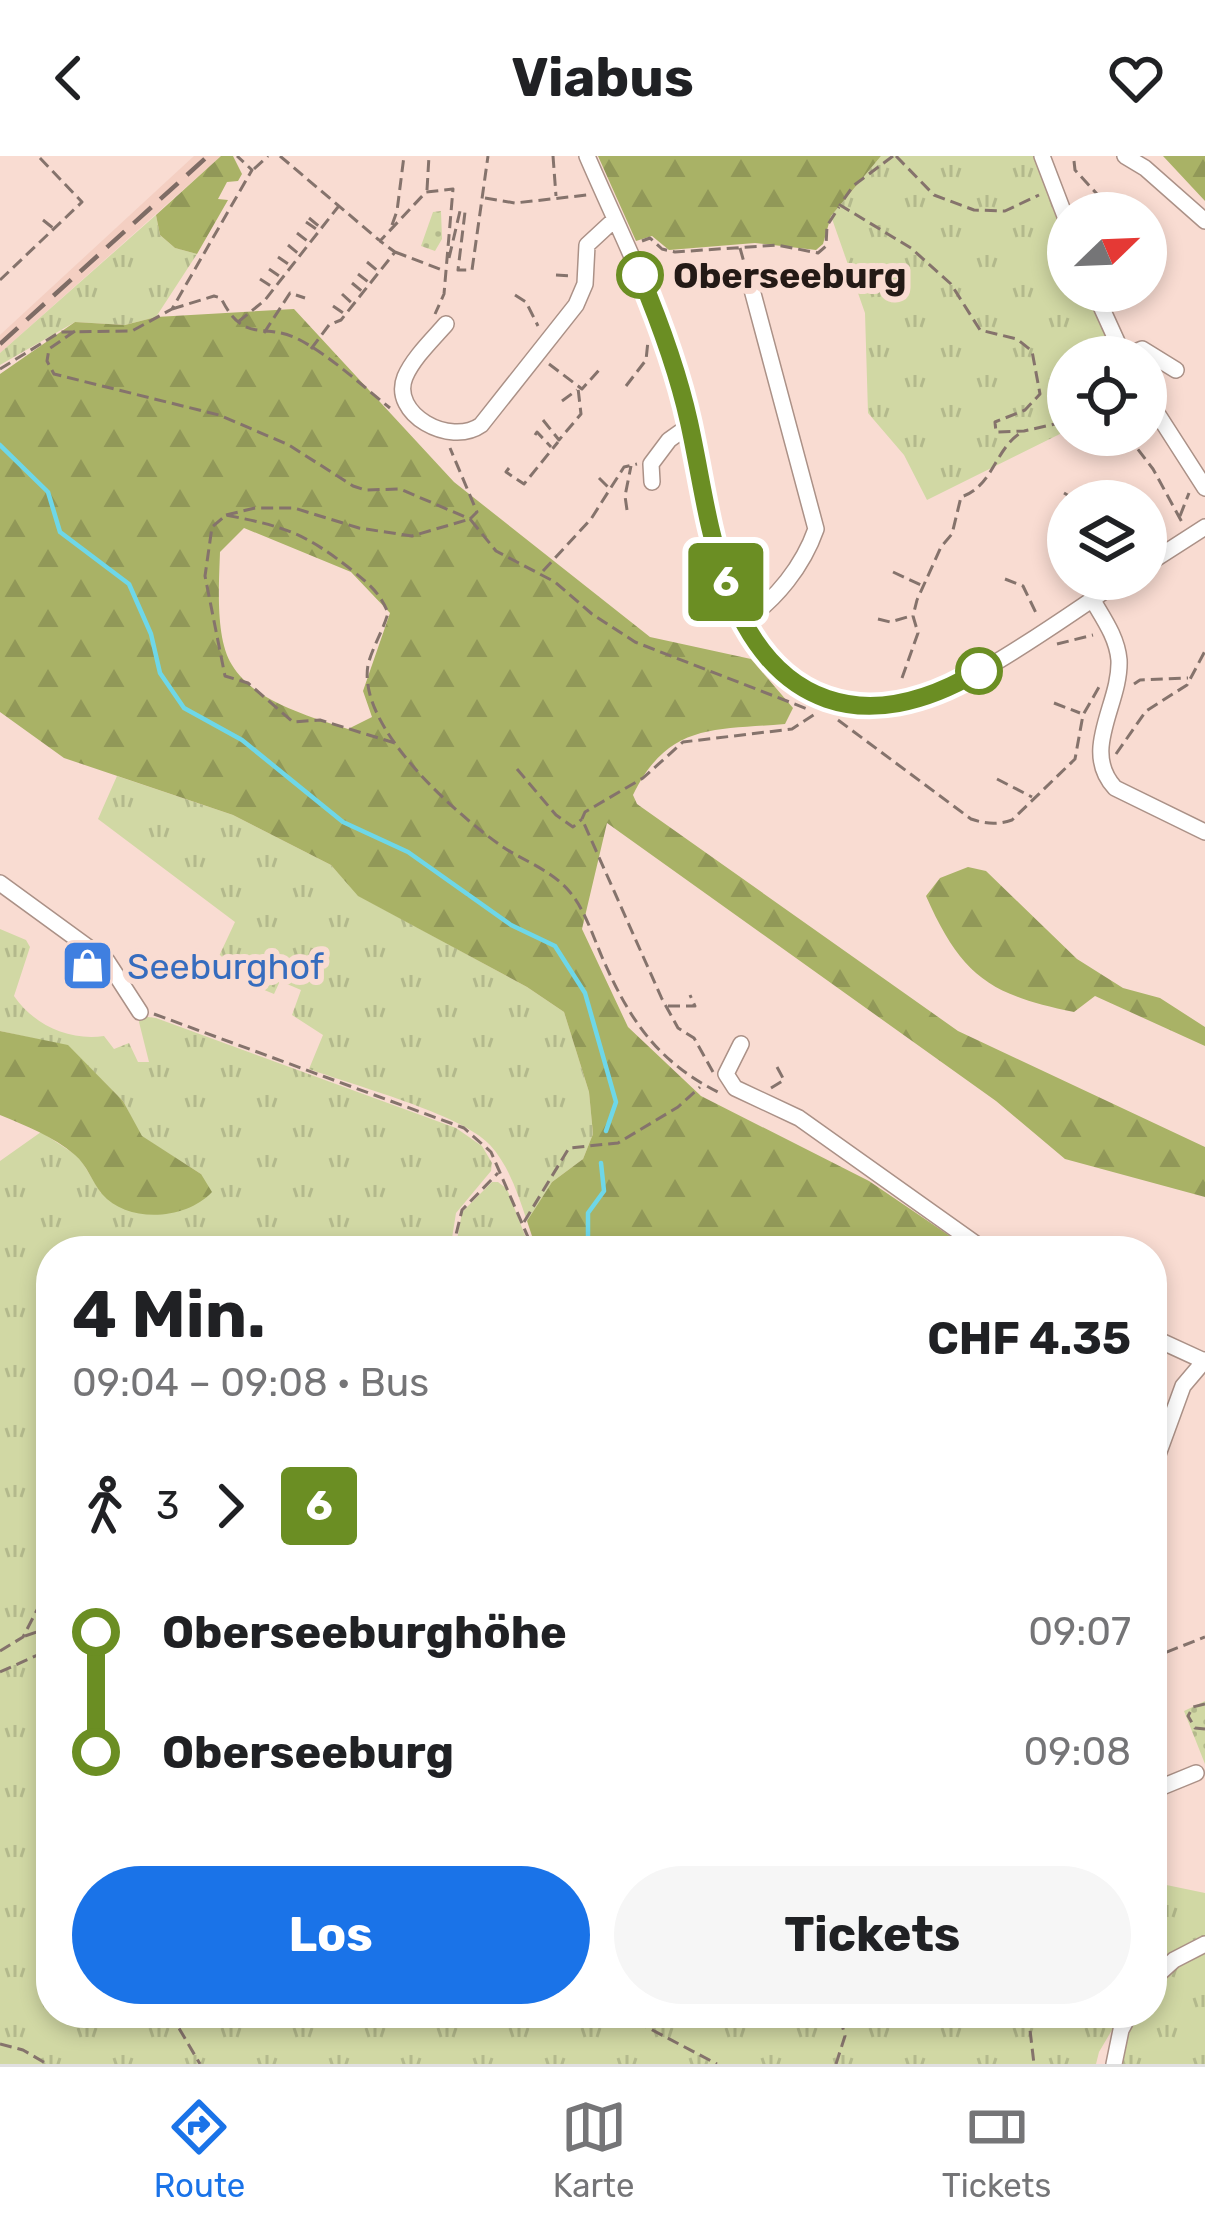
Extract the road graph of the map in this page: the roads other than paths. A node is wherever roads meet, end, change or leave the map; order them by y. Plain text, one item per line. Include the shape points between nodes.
1 (586, 156) edge
2 (1042, 156) edge
3 (1125, 156) edge
4 (1056, 192) edge
5 (614, 220) junction
6 (1205, 221) edge
7 (751, 286) road end
8 (442, 329) road end
9 (1167, 364) edge
10 (1176, 370) dead end
11 (690, 425) junction
12 (1167, 429) edge
13 (652, 473) road end
14 (1203, 485) edge
15 (1205, 526) edge
16 (1167, 551) edge
17 (1090, 600) edge
18 (1092, 600) edge
19 (744, 621) junction
20 (1205, 832) edge
21 (0, 883) edge
22 (140, 1012) road end
23 (742, 1045) dead end
24 (965, 1236) edge
25 (1167, 1344) edge
26 (1204, 1360) edge
27 (1167, 1430) edge
28 (1196, 1773) dead end
29 (1167, 1785) edge
30 (1205, 1944) edge
31 (1167, 1966) edge
32 (1124, 2028) edge
33 (1112, 2060) edge

1 - 5 street
2 - 4 street
3 - 6 street
5 - 8 street via 587,245 576,305 481,425 465,434 432,427 405,400 405,377
5 - 11 street via 671,356
7 - 19 street via 816,529 773,600
9 - 10 street
11 - 13 street via 669,440
11 - 19 street via 716,553
12 - 14 street
15 - 16 street
17 - 19 street via 943,692 890,706 834,701 787,678
18 - 20 street via 1118,653 1099,752 1104,776
21 - 22 street via 106,961
23 - 24 street via 726,1086 799,1118
25 - 26 street
26 - 27 street via 1183,1386
28 - 29 street
30 - 31 street
32 - 33 street

